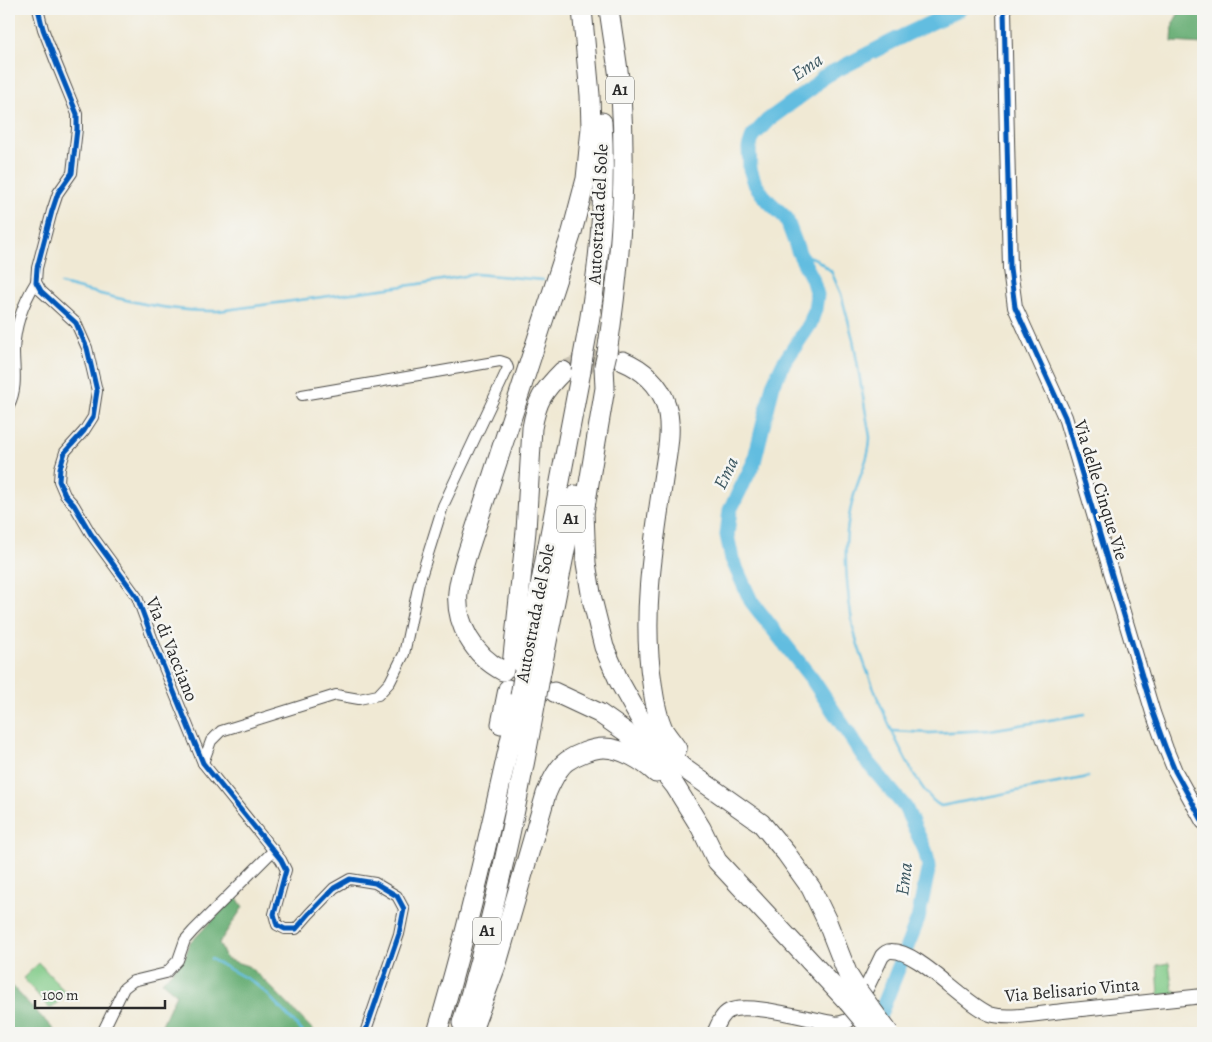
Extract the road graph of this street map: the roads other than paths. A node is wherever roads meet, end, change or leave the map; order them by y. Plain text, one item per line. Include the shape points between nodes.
1 (38, 9) edge
2 (582, 9) edge
3 (589, 9) edge
4 (609, 9) edge
5 (1004, 9) edge
6 (36, 282) junction
7 (611, 360) junction
8 (576, 366) junction
9 (302, 395) dead end
10 (9, 405) edge
11 (521, 681) junction
12 (554, 692) dead end
13 (203, 763) junction
14 (719, 794) junction
15 (685, 803) junction
16 (1203, 822) edge
17 (274, 850) junction
18 (1203, 996) edge
19 (856, 1000) junction
20 (102, 1033) edge
21 (365, 1033) edge
22 (437, 1033) edge
23 (459, 1033) edge
24 (471, 1033) edge
25 (714, 1033) edge
26 (874, 1033) edge
27 (889, 1033) edge

1 - 6 street via 56,65 77,114 77,129 72,173 58,193 52,211
2 - 11 highway via 591,128 586,179 458,592 459,614 477,651
3 - 8 highway, Autostrada del Sole / A1 via 601,99 604,171 592,312
4 - 7 highway, Autostrada del Sole / A1 via 621,96 623,172
5 - 16 street, Via delle Cinque Vie via 1010,269 1015,307 1065,417 1166,749
6 - 10 street via 19,317 13,398
6 - 13 street, Via di Vacciano via 41,291 76,323 87,348 96,391 93,417 65,452 59,481 91,534 137,597
7 - 11 highway, Autostrada del Sole / A1 via 572,511
7 - 14 highway via 584,512 586,563 592,599 604,646 647,732 682,767
7 - 14 highway via 636,367 646,374 666,404 670,426 647,610 648,659 654,701 664,730 681,754
8 - 11 highway, Autostrada del Sole / A1
8 - 11 highway via 542,393 534,420
9 - 13 street via 500,361 508,368 443,506 419,583 404,654 390,682 378,695 359,698 336,694 221,731 211,741
11 - 22 highway, Autostrada del Sole / A1 via 486,853
11 - 23 highway, Autostrada del Sole / A1 via 510,837
12 - 15 highway via 599,714 626,732 652,757
13 - 17 street, Via di Vacciano
14 - 19 highway via 761,823 811,888
15 - 19 highway via 717,860 744,891
15 - 24 highway via 654,771 625,753 604,748 584,752 566,762 546,794 497,963
17 - 20 street via 185,940 178,960 166,973 133,981 124,988
17 - 21 street, Via di Vacciano via 286,870 274,914 277,925 285,929 296,929 334,888 350,879 375,883 397,896 404,909 399,934
18 - 19 street, Via Belisario Vinta via 998,1016 976,1006 900,954 879,961
19 - 25 street via 848,1021 838,1024 740,1008 728,1011
19 - 26 highway, bridge
19 - 27 highway, bridge

